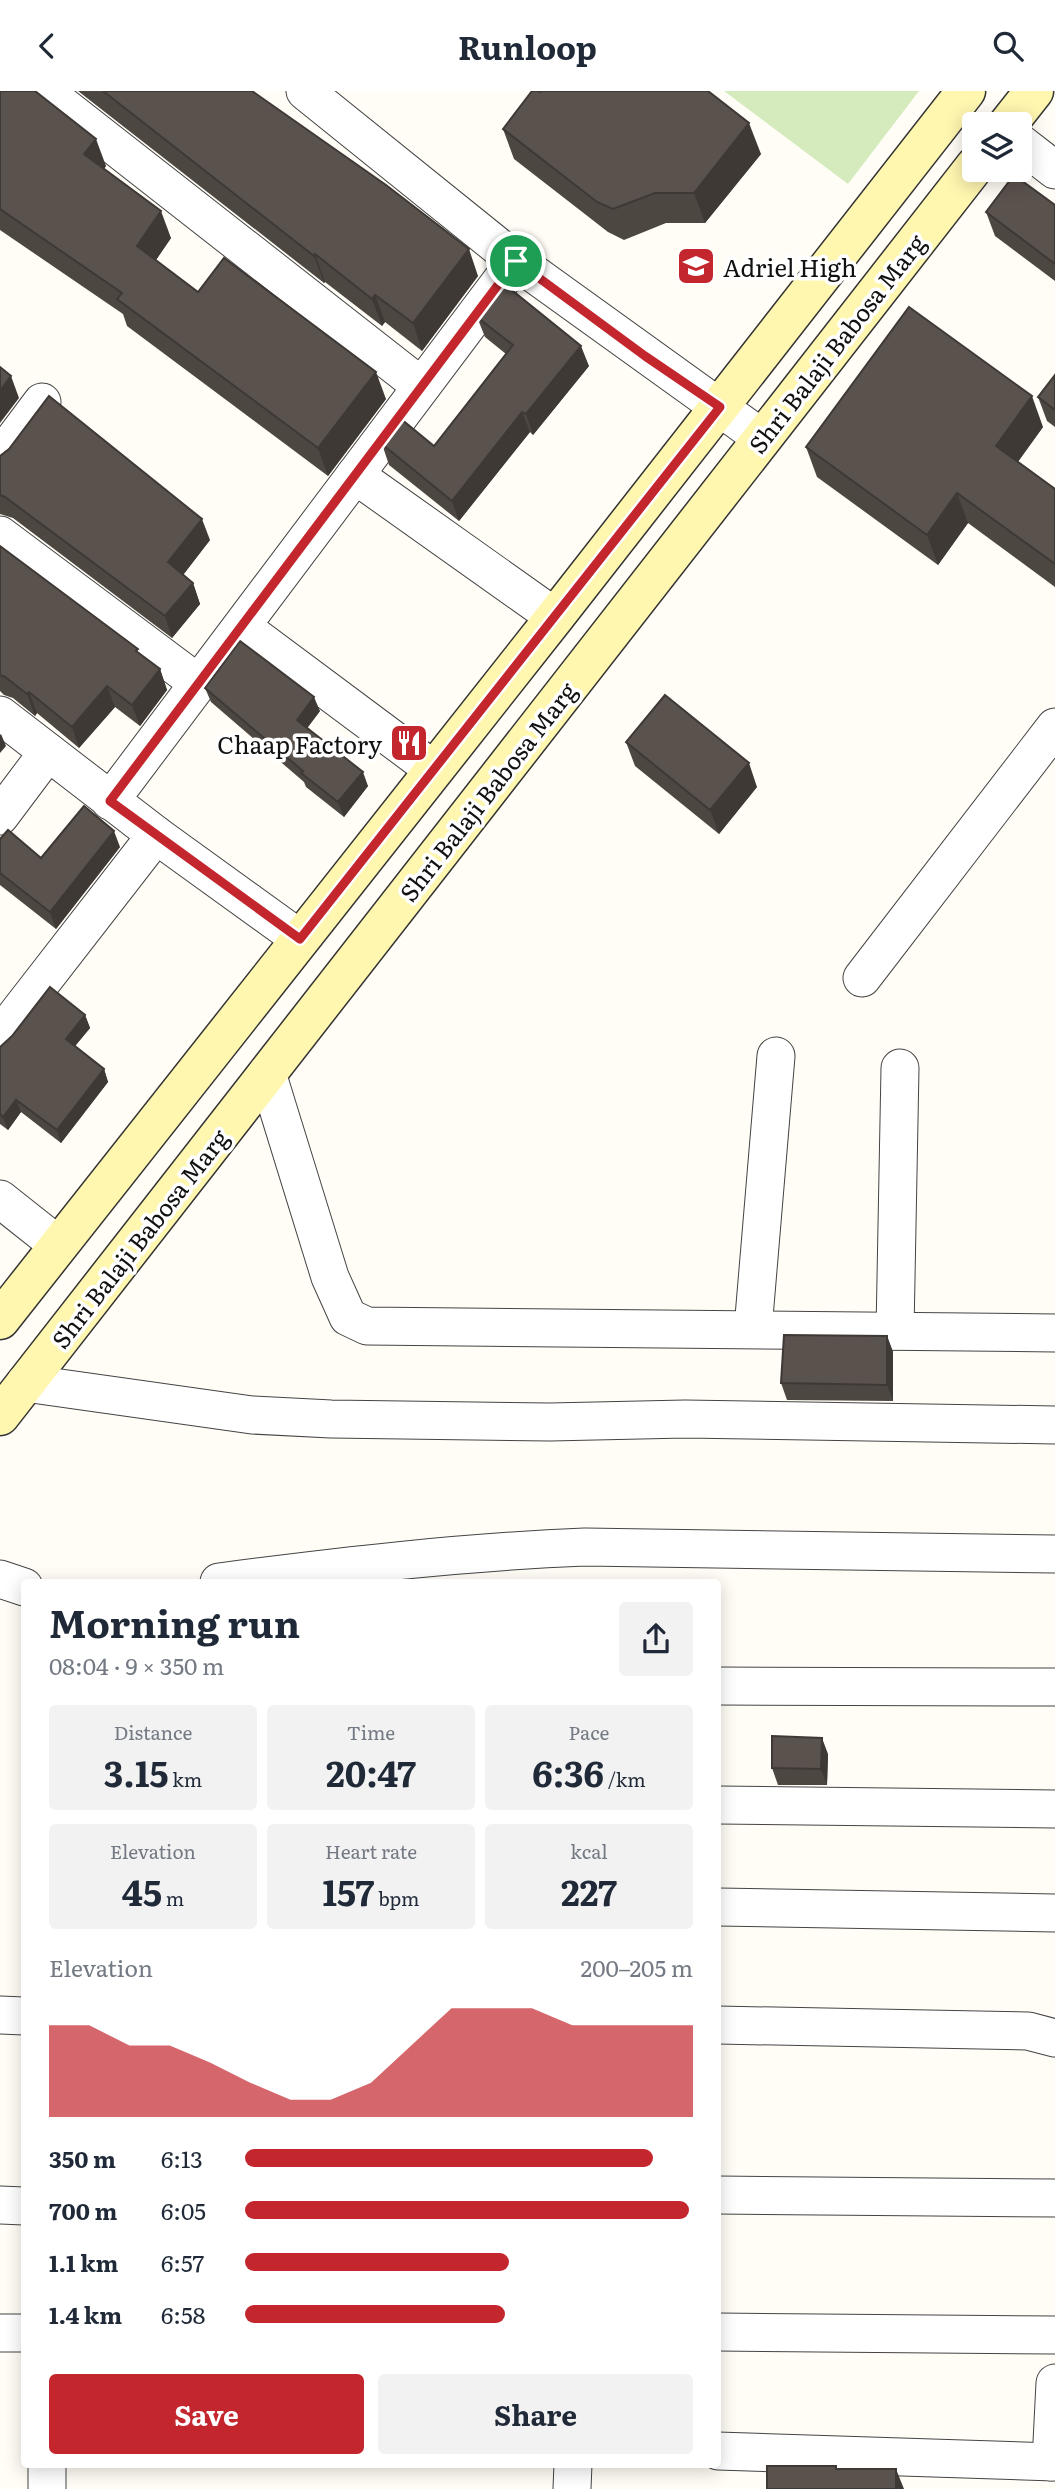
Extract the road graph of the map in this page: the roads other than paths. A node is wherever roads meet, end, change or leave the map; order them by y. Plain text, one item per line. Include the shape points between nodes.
1 (44, 91) edge
2 (305, 91) edge
3 (966, 91) edge
4 (1034, 91) edge
5 (1017, 112) edge
6 (1032, 152) edge
7 (1055, 170) edge
8 (962, 182) edge
9 (516, 261) junction
10 (421, 386) junction
11 (42, 402) edge
12 (720, 407) junction
13 (762, 438) junction
14 (0, 458) edge
15 (355, 475) junction
16 (0, 535) edge
17 (555, 617) junction
18 (242, 627) junction
19 (198, 684) junction
20 (0, 715) edge
21 (1055, 727) edge
22 (48, 752) junction
23 (434, 771) junction
24 (110, 801) junction
25 (0, 816) edge
26 (156, 835) junction
27 (300, 939) junction
28 (862, 978) dead end
29 (0, 1036) edge
30 (776, 1056) dead end
31 (900, 1068) dead end
32 (267, 1073) junction
33 (0, 1199) edge
34 (58, 1245) junction
35 (0, 1320) edge
36 (753, 1329) junction
37 (895, 1331) junction
38 (1055, 1333) edge
39 (25, 1383) junction
40 (0, 1416) edge
41 (1055, 1425) edge
42 (1055, 1554) edge
43 (0, 1579) edge
44 (241, 1579) edge
45 (21, 1586) edge
46 (721, 1686) edge
47 (1055, 1687) edge
48 (721, 1805) edge
49 (1055, 1809) edge
50 (721, 1907) edge
51 (1055, 1913) edge
52 (0, 2015) edge
53 (21, 2016) edge
54 (721, 2025) edge
55 (1055, 2038) edge
56 (721, 2195) edge
57 (1055, 2198) edge
58 (0, 2205) edge
59 (21, 2206) edge
60 (721, 2332) edge
61 (0, 2333) edge
62 (21, 2333) edge
63 (1055, 2335) edge
64 (1055, 2383) edge
65 (721, 2451) edge
66 (1053, 2462) edge
67 (47, 2468) edge
68 (573, 2468) edge
69 (47, 2489) edge
70 (572, 2489) edge

1 - 10 street
2 - 9 street
3 - 12 street
4 - 5 street
6 - 7 street
8 - 13 street, Shri Balaji Babosa Marg
9 - 10 street
9 - 12 street
10 - 15 street
11 - 14 street
12 - 13 street
12 - 17 street
13 - 32 street, Shri Balaji Babosa Marg
15 - 17 street
15 - 18 street
16 - 19 street
17 - 23 street
18 - 19 street
18 - 23 street
19 - 24 street
20 - 22 street
21 - 28 street
22 - 24 street
22 - 25 street
23 - 27 street
24 - 26 street
26 - 27 street
26 - 29 street
27 - 34 street
30 - 36 street
31 - 37 street
32 - 36 street via 330,1277 348,1317 367,1326
32 - 39 street, Shri Balaji Babosa Marg
33 - 34 street
34 - 35 street
36 - 37 street
37 - 38 street
39 - 40 street, Shri Balaji Babosa Marg
39 - 41 street via 253,1415 331,1419
42 - 44 street via 586,1547 357,1563
43 - 45 street
46 - 47 street
48 - 49 street
50 - 51 street
52 - 53 street
54 - 55 street via 1028,2031
56 - 57 street
58 - 59 street
60 - 63 street
61 - 62 street
64 - 66 street
65 - 66 street
67 - 69 street
68 - 70 street

